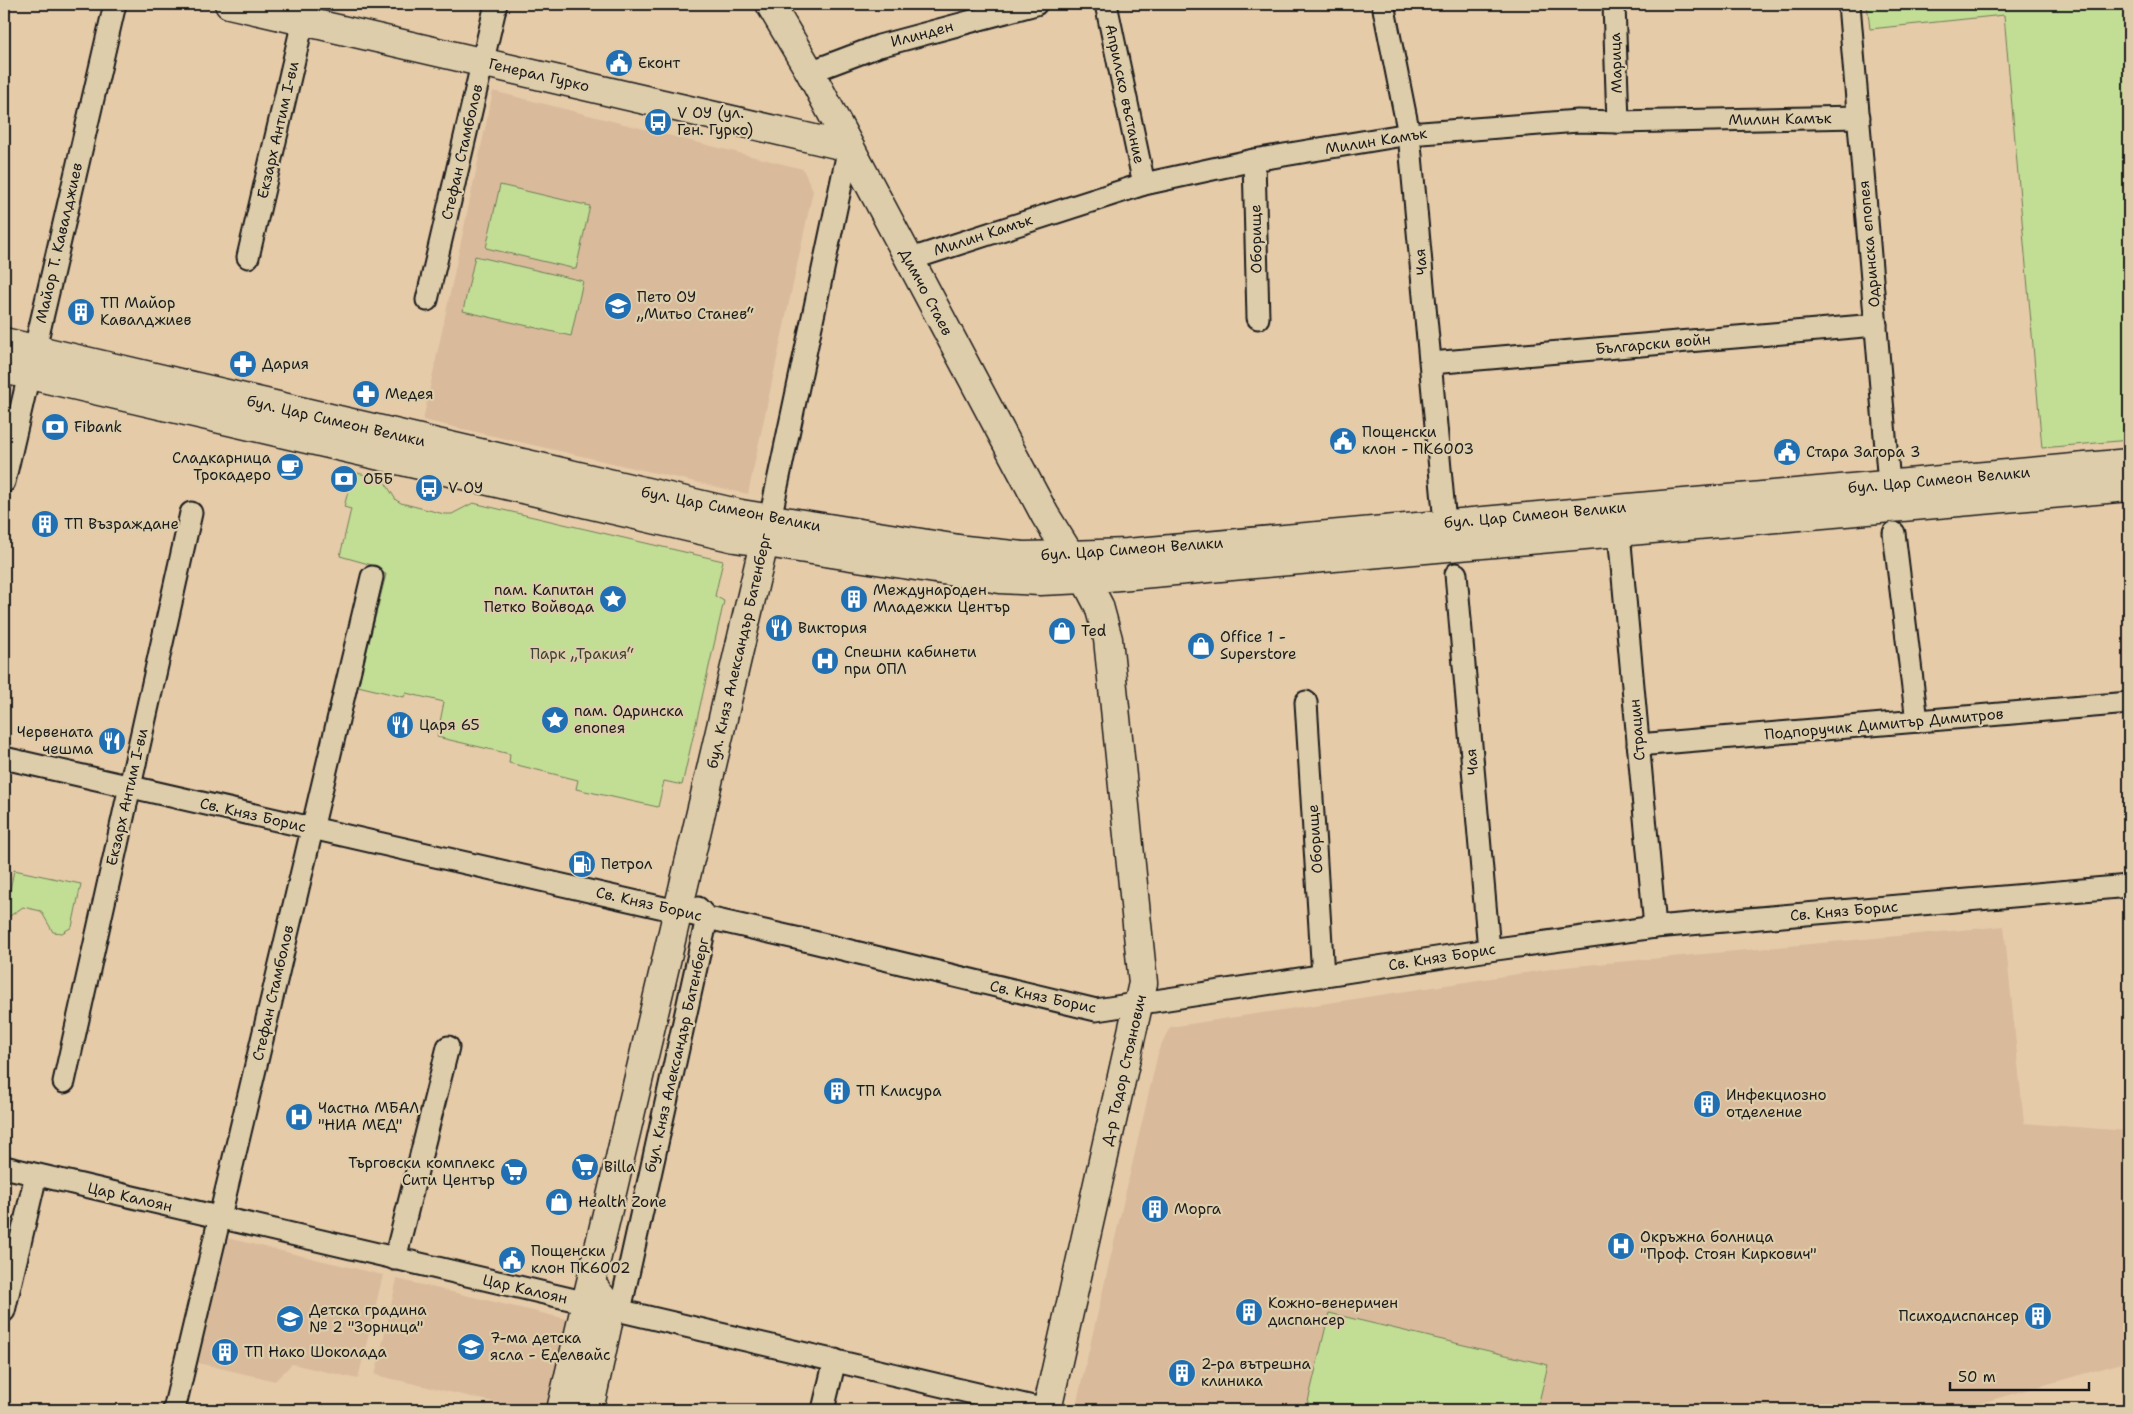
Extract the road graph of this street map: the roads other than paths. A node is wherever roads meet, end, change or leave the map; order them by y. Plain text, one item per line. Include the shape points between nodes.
1 (115, 4) edge
2 (229, 4) edge
3 (496, 4) edge
4 (770, 4) edge
5 (1036, 4) edge
6 (1106, 4) edge
7 (1383, 4) edge
8 (1614, 4) edge
9 (1849, 4) edge
10 (305, 12) edge
11 (483, 62) junction
12 (810, 72) junction
13 (1858, 117) junction
14 (1618, 122) junction
15 (1409, 134) junction
16 (849, 147) junction
17 (1254, 160) junction
18 (1144, 184) junction
19 (248, 257) dead end
20 (908, 260) junction
21 (427, 300) dead end
22 (1258, 318) dead end
23 (1876, 325) junction
24 (4, 342) edge
25 (1431, 363) junction
26 (22, 364) edge
27 (2129, 463) edge
28 (4, 482) edge
29 (1889, 484) junction
30 (2129, 487) edge
31 (191, 513) dead end
32 (1445, 523) junction
33 (767, 531) junction
34 (1619, 533) junction
35 (1894, 533) dead end
36 (1069, 555) junction
37 (1456, 574) dead end
38 (372, 576) dead end
39 (1085, 579) junction
40 (1306, 702) dead end
41 (2129, 703) edge
42 (1916, 721) junction
43 (1638, 745) junction
44 (4, 758) edge
45 (129, 787) junction
46 (312, 829) junction
47 (2129, 886) edge
48 (679, 901) junction
49 (707, 918) junction
50 (1655, 927) junction
51 (1489, 950) junction
52 (1323, 976) junction
53 (1139, 1005) junction
54 (448, 1047) dead end
55 (64, 1082) dead end
56 (4, 1167) edge
57 (36, 1175) junction
58 (220, 1218) junction
59 (395, 1258) junction
60 (596, 1299) junction
61 (4, 1311) edge
62 (835, 1360) junction
63 (174, 1410) edge
64 (561, 1410) edge
65 (589, 1410) edge
66 (824, 1410) edge
67 (1046, 1410) edge

1 - 26 street, Майор Т. Кавалджиев
2 - 10 main road, Генерал Гурко
3 - 11 street, Стефан Стамболов
4 - 12 main road, Димчо Стаев
5 - 12 street, Илинден via 879,46
6 - 18 street, Априлско въстание
7 - 15 street, Чая
8 - 14 street, Марица
9 - 13 street, Одринска епопея
10 - 11 main road, Генерал Гурко
10 - 19 street, Екзарх Антим I-ви
11 - 16 main road, Генерал Гурко
11 - 21 street, Стефан Стамболов
12 - 16 main road, Димчо Стаев
13 - 14 street, Милин Камък
13 - 23 street, Одринска епопея
14 - 15 street, Милин Камък via 1578,121
15 - 17 street, Милин Камък
15 - 25 street, Чая
16 - 20 main road, Димчо Стаев
16 - 33 street, бул. Княз Александър Батенберг
17 - 18 street, Милин Камък
17 - 22 street, Оборище
18 - 20 street, Милин Камък
20 - 36 main road, Димчо Стаев
23 - 25 street, Български войн
23 - 29 street, Одринска епопея
24 - 26 main road, бул. Цар Симеон Велики
25 - 32 street, Чая
26 - 28 street, Майор Т. Кавалджиев
26 - 33 main road, бул. Цар Симеон Велики via 415,440
27 - 29 main road, бул. Цар Симеон Велики
29 - 32 main road, бул. Цар Симеон Велики
30 - 34 main road, бул. Цар Симеон Велики
31 - 45 street, Екзарх Антим I-ви
32 - 36 main road, бул. Цар Симеон Велики via 1127,553
33 - 36 main road, бул. Цар Симеон Велики via 1023,556
33 - 39 main road, бул. Цар Симеон Велики via 1000,579
33 - 48 main road, бул. Княз Александър Батенберг
34 - 39 main road, бул. Цар Симеон Велики
34 - 43 street, Страцин
35 - 42 street
36 - 39 main road, Димчо Стаев
37 - 51 street, Чая
38 - 46 street, Стефан Стамболов
39 - 53 main road, Д-р Тодор Стоянович via 1099,606 1108,639 1143,983
40 - 52 street, Оборище
41 - 42 street, Подпоручик Димитър Димитров
42 - 43 street, Подпоручик Димитър Димитров
43 - 50 street, Страцин
44 - 45 street, Св. Княз Борис
45 - 46 street, Св. Княз Борис
45 - 55 street, Екзарх Антим I-ви
46 - 48 street, Св. Княз Борис
46 - 58 street, Стефан Стамболов
47 - 50 street, Св. Княз Борис
48 - 49 street, бул. Княз Александър Батенберг
48 - 60 main road, бул. Княз Александър Батенберг
49 - 53 street, Св. Княз Борис via 1084,1009 1105,1010
49 - 60 street, бул. Княз Александър Батенберг via 621,1306
50 - 51 street, Св. Княз Борис
51 - 52 street, Св. Княз Борис
52 - 53 street, Св. Княз Борис
53 - 67 main road, Д-р Тодор Стоянович
54 - 59 street
56 - 57 street, Цар Калоян
57 - 58 street, Цар Калоян
57 - 61 street
58 - 59 street, Цар Калоян
58 - 63 street, Стефан Стамболов
59 - 60 street, Цар Калоян
60 - 62 street, Цар Калоян
60 - 64 main road, бул. Княз Александър Батенберг
60 - 65 main road, бул. Княз Александър Батенберг
62 - 66 street
62 - 67 street, Цар Калоян

